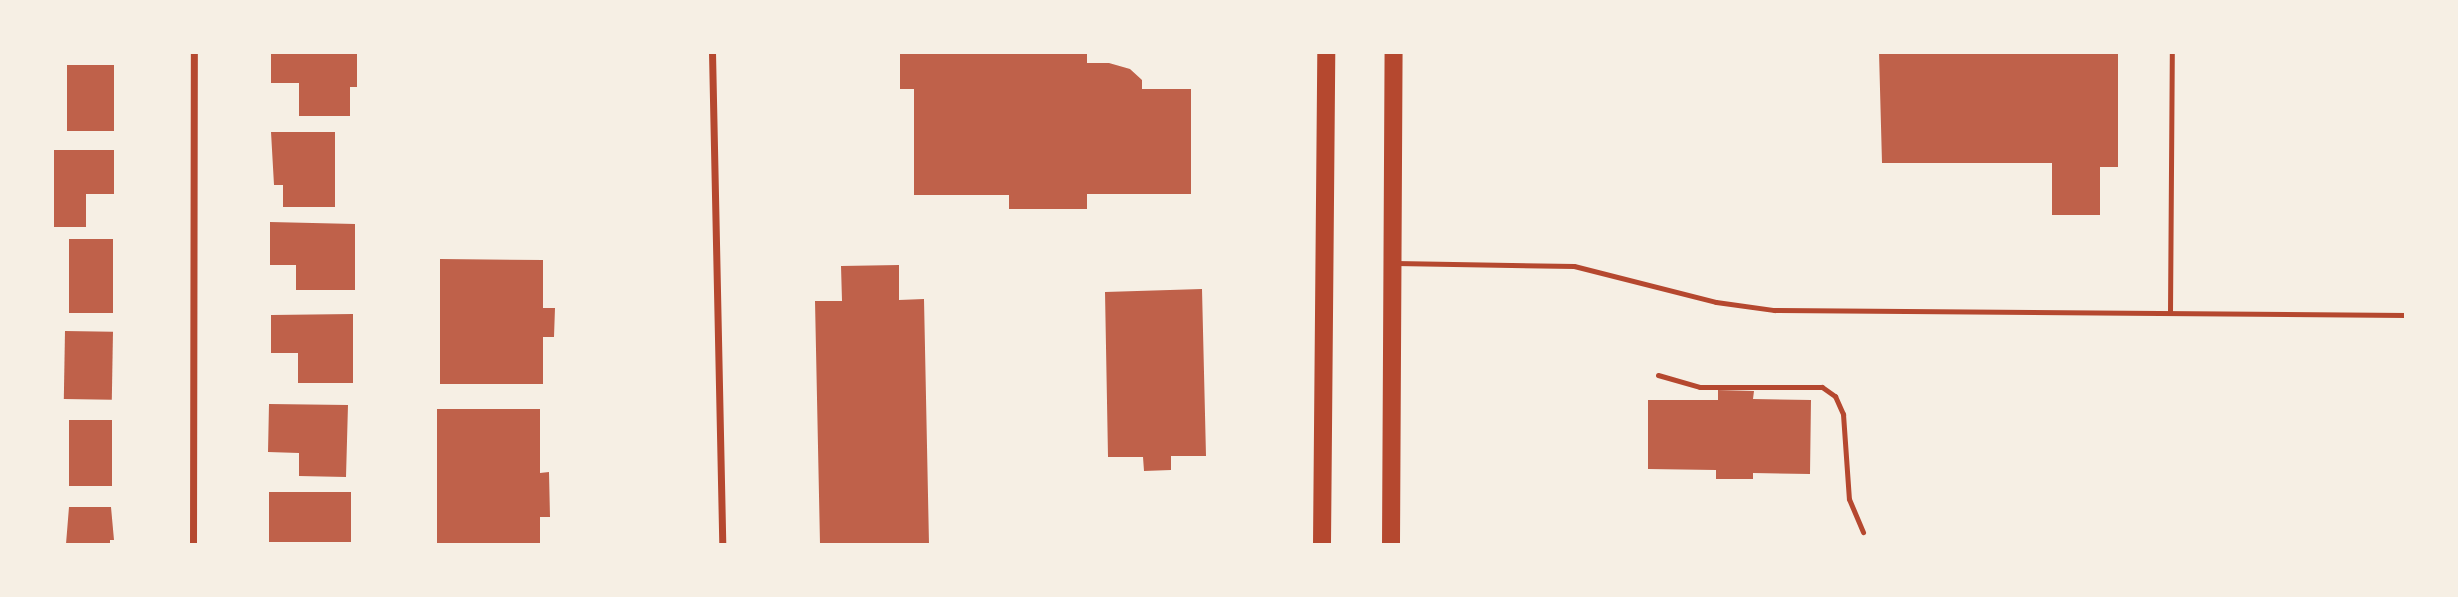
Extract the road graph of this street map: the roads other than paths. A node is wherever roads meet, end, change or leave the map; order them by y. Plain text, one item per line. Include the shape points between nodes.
1 (194, 52) edge
2 (712, 52) edge
3 (1326, 52) edge
4 (1394, 52) edge
5 (2172, 52) edge
6 (1392, 263) junction
7 (2170, 313) junction
8 (2406, 316) edge
9 (1658, 375) dead end
10 (1863, 532) dead end
11 (193, 544) edge
12 (722, 544) edge
13 (1322, 544) edge
14 (1391, 544) edge

1 - 11 street
2 - 12 street
3 - 13 main road
4 - 6 main road
5 - 7 lane
6 - 7 lane via 1574,267 1716,302 1774,310
6 - 14 main road
7 - 8 lane
9 - 10 lane via 1700,387 1822,387 1835,396 1843,414 1849,499

